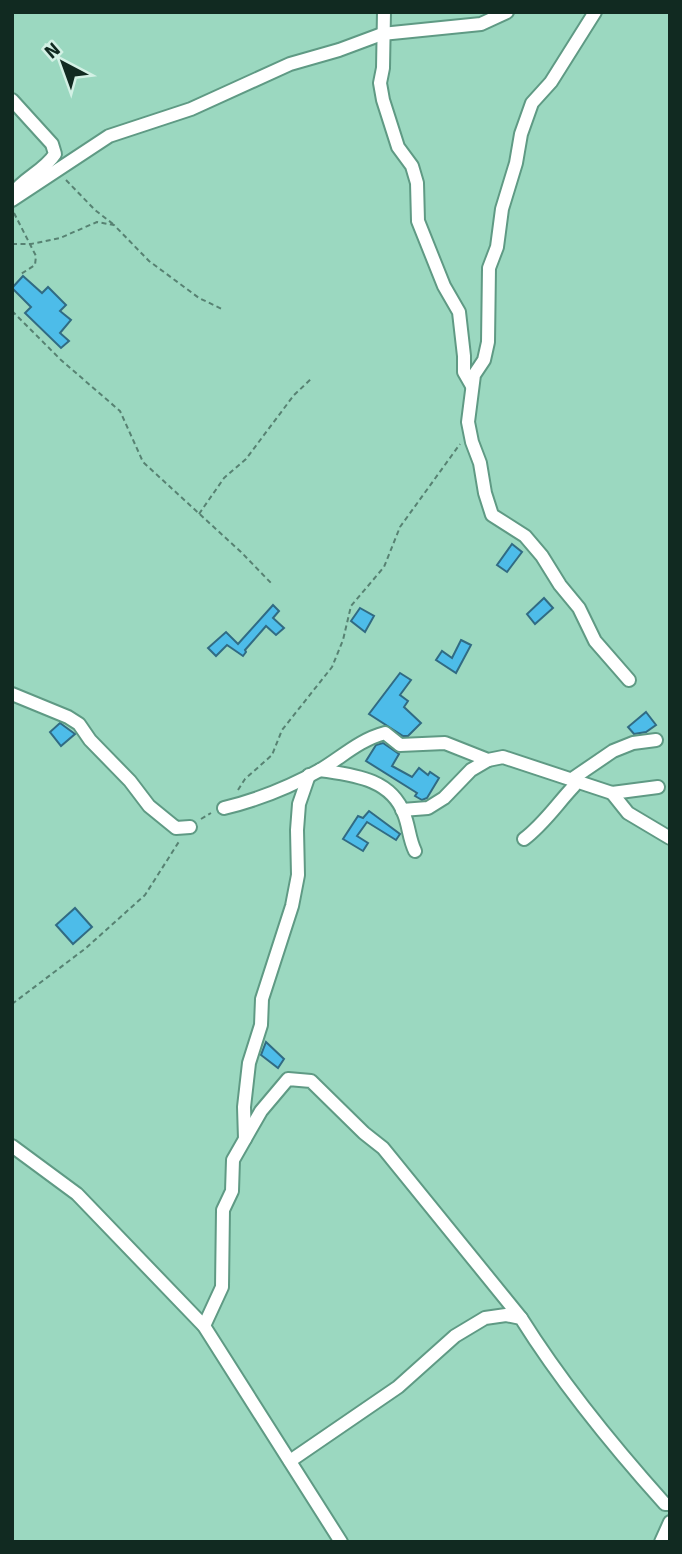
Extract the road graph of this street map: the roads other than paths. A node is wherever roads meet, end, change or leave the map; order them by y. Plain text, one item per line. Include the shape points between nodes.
1 (384, 12) edge
2 (507, 12) edge
3 (594, 12) edge
4 (382, 34) junction
5 (12, 100) edge
6 (12, 194) edge
7 (12, 200) edge
8 (472, 386) junction
9 (629, 680) dead end
10 (12, 694) edge
11 (656, 740) dead end
12 (488, 760) junction
13 (315, 772) junction
14 (572, 779) junction
15 (657, 787) dead end
16 (612, 793) junction
17 (224, 808) road end
18 (402, 810) junction
19 (190, 827) road end
20 (670, 838) edge
21 (524, 839) dead end
22 (415, 851) dead end
23 (245, 1139) junction
24 (12, 1146) edge
25 (521, 1318) junction
26 (204, 1326) junction
27 (290, 1461) junction
28 (670, 1504) edge
29 (670, 1522) edge
30 (341, 1542) edge
31 (661, 1542) edge

1 - 4 street
2 - 4 street via 481,24
3 - 8 street via 551,82 532,103 489,268 488,342
4 - 7 street via 290,64 191,109 109,136
4 - 8 street via 383,100 398,147 412,166 417,183 418,221 459,312 464,372
5 - 6 street via 52,144 55,154
8 - 9 street via 470,435 492,515 534,546 579,608 595,641
10 - 19 street via 79,724 149,806 176,828
11 - 14 street via 613,751
12 - 13 street via 445,743 400,745 385,733
12 - 14 street via 503,757
12 - 18 street via 428,808
13 - 17 street via 253,801
13 - 18 street via 371,780 388,790
13 - 23 street via 299,804 298,875 262,999 261,1025 249,1063
14 - 16 street
14 - 21 street via 574,786 544,823
15 - 16 street
16 - 20 street via 628,813
18 - 22 street
23 - 25 street via 288,1079 311,1082 395,1161
23 - 26 street via 233,1160 232,1191 223,1210 222,1287
24 - 26 street via 77,1194
25 - 27 street via 485,1318 455,1336 398,1387
25 - 28 street via 559,1376 611,1441 665,1504
26 - 27 street
27 - 30 street
29 - 31 street

